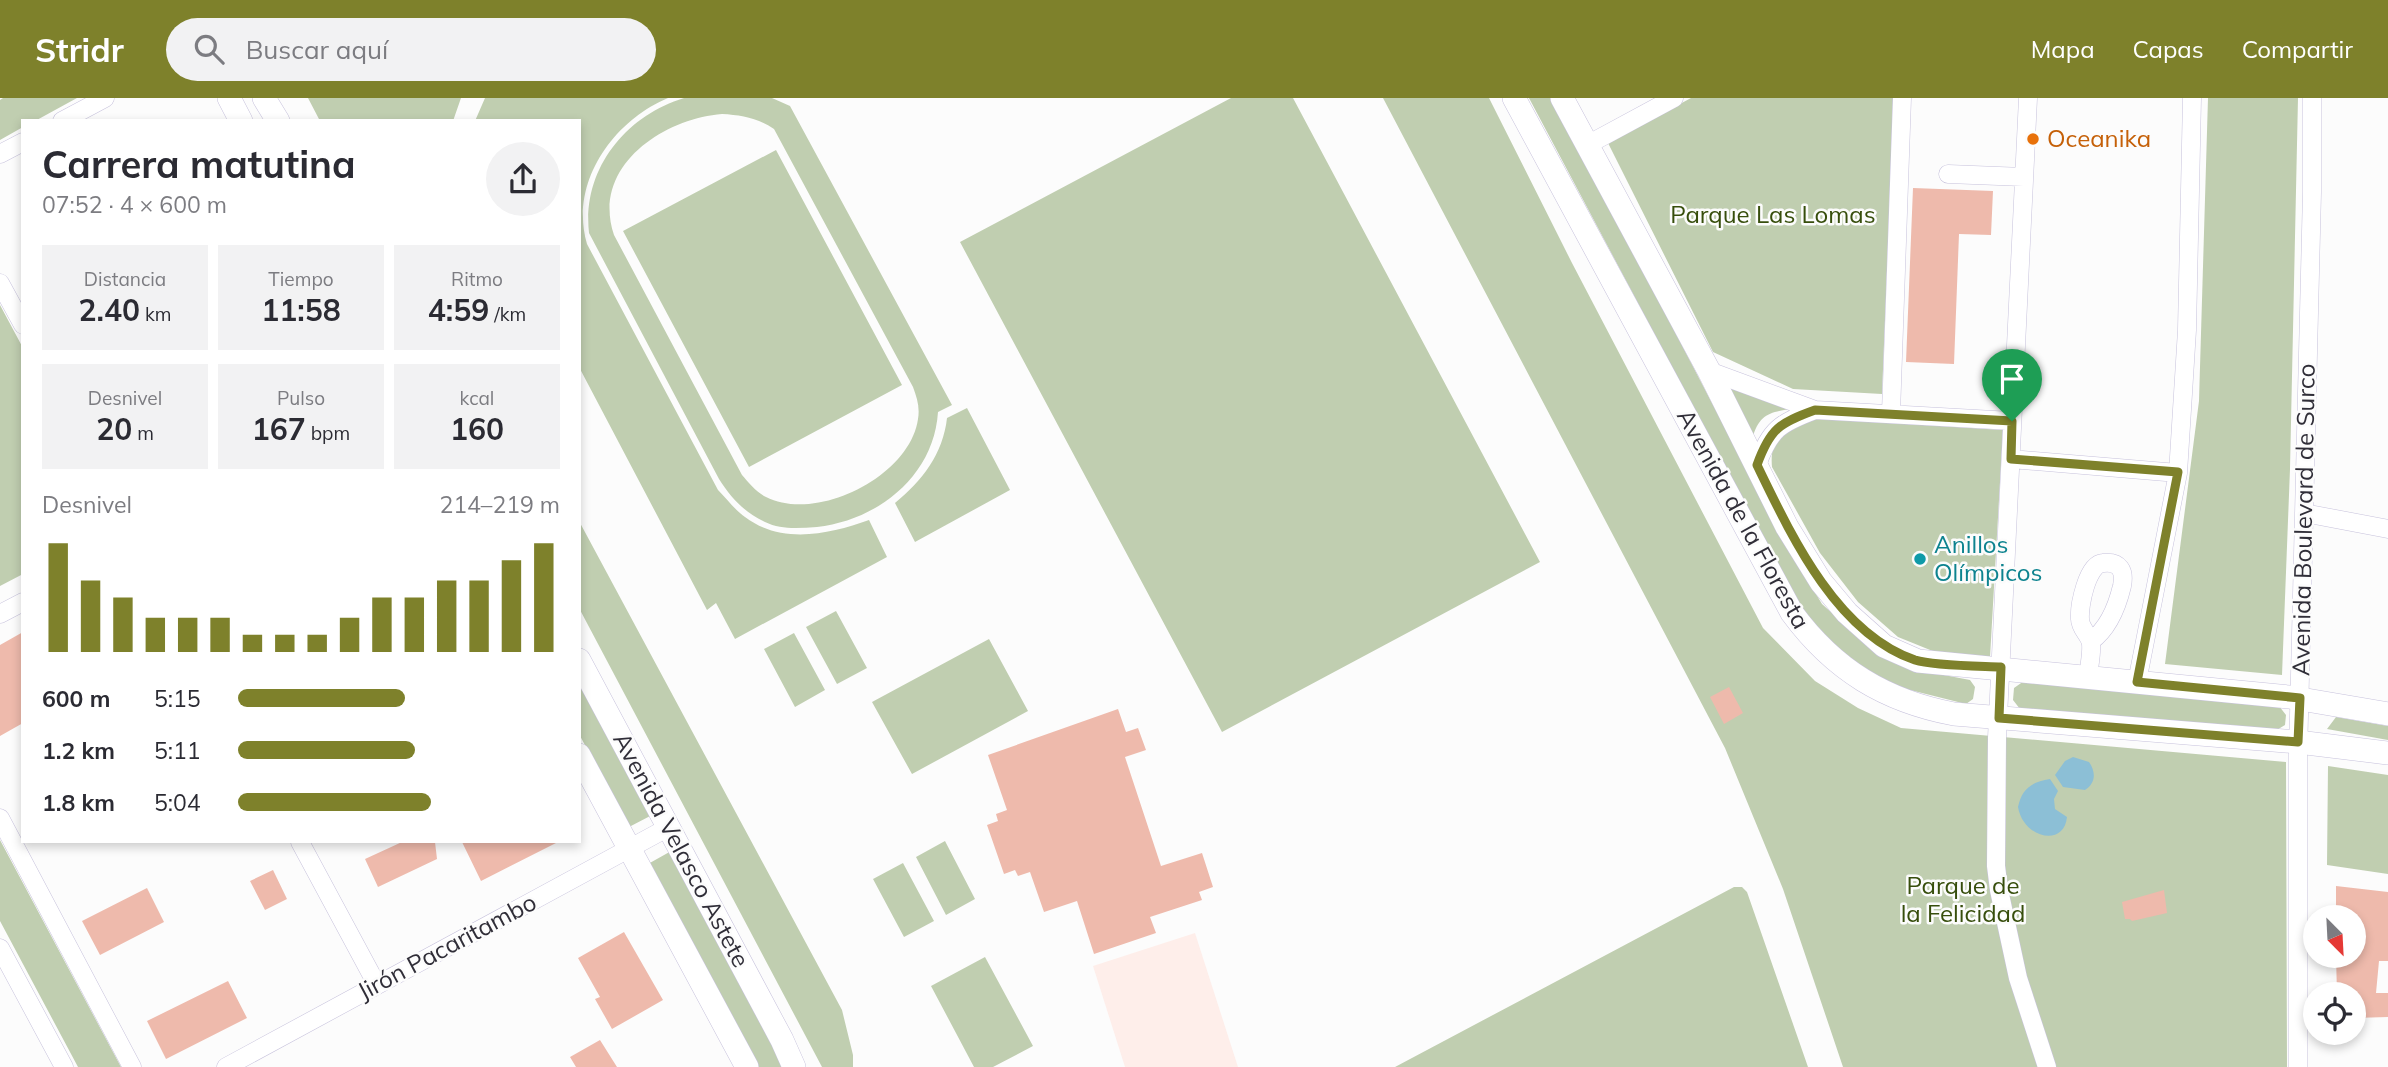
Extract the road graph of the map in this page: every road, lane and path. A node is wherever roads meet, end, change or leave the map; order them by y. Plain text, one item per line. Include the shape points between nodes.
1 (105, 98) edge
2 (231, 98) edge
3 (264, 98) edge
4 (279, 98) edge
5 (1514, 98) edge
6 (1562, 98) edge
7 (1674, 98) edge
8 (1902, 98) edge
9 (2028, 98) edge
10 (2192, 98) edge
11 (2312, 98) edge
12 (66, 119) edge
13 (241, 119) edge
14 (277, 119) edge
15 (289, 119) edge
16 (21, 143) edge
17 (1587, 145) junction
18 (0, 154) edge
19 (1948, 174) dead end
20 (2024, 177) junction
21 (0, 283) edge
22 (21, 321) edge
23 (1709, 371) junction
24 (1815, 410) junction
25 (1891, 413) junction
26 (2012, 421) junction
27 (2011, 459) junction
28 (1757, 465) junction
29 (2178, 472) junction
30 (2304, 513) junction
31 (2388, 528) edge
32 (21, 603) edge
33 (0, 614) edge
34 (2091, 641) dead end
35 (581, 664) edge
36 (2001, 667) junction
37 (2088, 677) junction
38 (2137, 682) junction
39 (2300, 698) junction
40 (2388, 714) edge
41 (1999, 718) junction
42 (2298, 742) junction
43 (2388, 754) edge
44 (581, 759) edge
45 (0, 818) edge
46 (669, 827) junction
47 (301, 843) edge
48 (629, 849) junction
49 (0, 948) edge
50 (377, 985) junction
51 (64, 1067) edge
52 (132, 1067) edge
53 (226, 1067) edge
54 (747, 1067) edge
55 (794, 1067) edge
56 (2047, 1067) edge
57 (2298, 1067) edge

1 - 12 street
2 - 13 main road
3 - 14 main road
4 - 15 main road
5 - 41 main road, Avenida de la Floresta via 1775,585 1810,637 1863,681 1902,701 1955,714
6 - 17 main road, Avenida de la Floresta
7 - 17 street
8 - 25 street
9 - 20 street
10 - 29 street via 2188,303
11 - 30 street, Avenida Boulevard de Surco
16 - 18 street
17 - 23 main road, Avenida de la Floresta
19 - 20 street
20 - 26 street
21 - 22 street
23 - 24 street, Avenida de la Floresta
23 - 28 main road, Avenida de la Floresta
24 - 25 street, Avenida de la Floresta
24 - 28 street, Avenida de la Floresta via 1776,428 1765,441
25 - 26 street, Avenida de la Floresta
26 - 27 street
27 - 29 street
27 - 36 street
28 - 36 main road, Avenida de la Floresta via 1821,582 1884,646 1918,661
29 - 38 street
30 - 31 street
30 - 39 street, Avenida Boulevard de Surco
32 - 33 street
34 - 37 street
35 - 46 main road, Avenida Velasco Astete
36 - 37 main road, Avenida de la Floresta
36 - 41 street
37 - 38 main road, Avenida de la Floresta
38 - 39 main road, Avenida de la Floresta
39 - 40 main road, Avenida de la Floresta
39 - 42 street, Avenida Boulevard de Surco
41 - 42 main road, Avenida de la Floresta
41 - 56 street via 1995,809 1999,890 2018,978
42 - 43 main road, Avenida de la Floresta
42 - 57 street, Avenida Boulevard de Surco
44 - 48 main road, Avenida Velasco Astete
45 - 52 street
46 - 48 street, Jirón Pacaritambo
46 - 55 main road, Avenida Velasco Astete
47 - 50 street
48 - 50 street, Jirón Pacaritambo
48 - 54 main road, Avenida Velasco Astete
49 - 51 street
50 - 53 street, Jirón Pacaritambo

